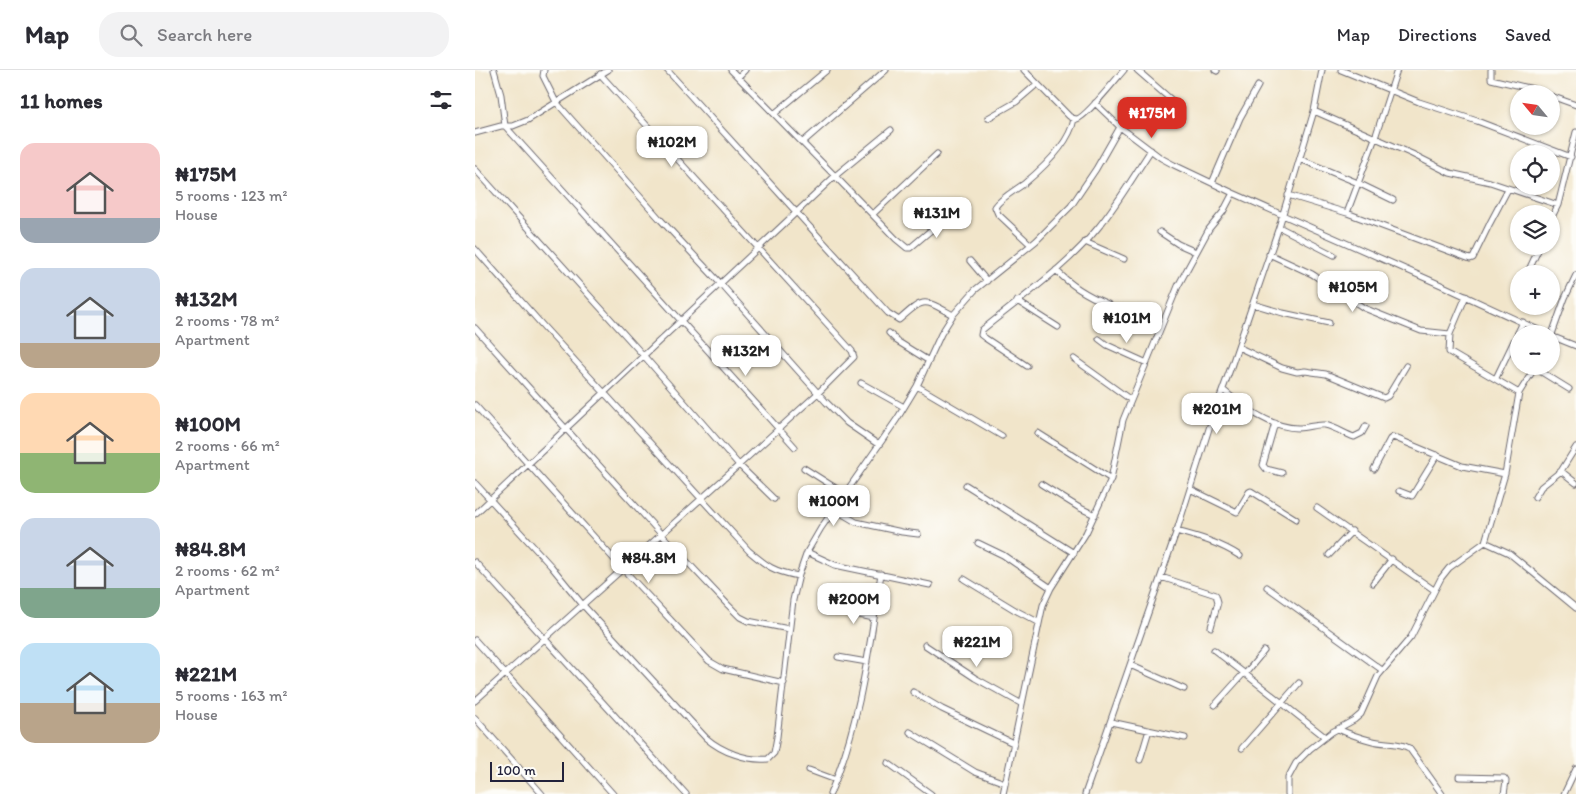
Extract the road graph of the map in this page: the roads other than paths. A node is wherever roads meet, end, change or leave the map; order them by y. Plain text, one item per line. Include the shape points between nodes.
1 (494, 70) edge
2 (544, 70) edge
3 (608, 70) edge
4 (667, 70) edge
5 (731, 70) edge
6 (745, 70) edge
7 (827, 70) edge
8 (886, 70) edge
9 (1024, 70) edge
10 (1124, 70) edge
11 (1137, 70) edge
12 (1323, 70) edge
13 (1341, 70) edge
14 (1397, 70) edge
15 (1491, 70) edge
16 (600, 74) junction
17 (738, 77) junction
18 (1037, 84) junction
19 (1516, 85) edge
20 (1258, 86) dead end
21 (1391, 91) junction
22 (1560, 99) edge
23 (556, 102) junction
24 (1095, 103) junction
25 (1176, 104) dead end
26 (1576, 105) edge
27 (1314, 111) junction
28 (775, 114) junction
29 (988, 118) dead end
30 (1074, 119) junction
31 (505, 126) junction
32 (1120, 127) junction
33 (891, 130) dead end
34 (1576, 132) edge
35 (475, 133) edge
36 (1576, 137) edge
37 (1375, 138) junction
38 (803, 142) junction
39 (1151, 150) junction
40 (937, 154) dead end
41 (1571, 157) junction
42 (1299, 159) junction
43 (475, 169) edge
44 (835, 176) junction
45 (1213, 182) junction
46 (1358, 184) junction
47 (1508, 189) junction
48 (1233, 193) junction
49 (1288, 196) junction
50 (1393, 200) dead end
51 (1558, 205) joint
52 (957, 208) dead end
53 (796, 213) junction
54 (1347, 213) junction
55 (873, 214) junction
56 (1282, 215) junction
57 (1279, 226) junction
58 (1160, 232) dead end
59 (1085, 242) junction
60 (1031, 245) junction
61 (475, 249) edge
62 (758, 249) junction
63 (1196, 252) junction
64 (1269, 254) junction
65 (1334, 255) dead end
66 (1124, 259) dead end
67 (970, 261) dead end
68 (1056, 270) junction
69 (1576, 275) edge
70 (987, 281) junction
71 (720, 283) junction
72 (1465, 296) junction
73 (1017, 301) junction
74 (1108, 304) dead end
75 (1253, 304) junction
76 (953, 315) junction
77 (682, 320) junction
78 (1523, 322) junction
79 (1329, 323) dead end
80 (1529, 325) edge
81 (1555, 325) edge
82 (1058, 327) dead end
83 (475, 328) edge
84 (889, 333) dead end
85 (1451, 334) junction
86 (1099, 339) dead end
87 (1560, 340) edge
88 (1576, 346) edge
89 (1238, 347) junction
90 (644, 356) junction
91 (1075, 359) dead end
92 (929, 360) junction
93 (1147, 363) junction
94 (1027, 366) dead end
95 (1405, 366) dead end
96 (1531, 375) edge
97 (1548, 375) edge
98 (1496, 378) junction
99 (861, 382) dead end
100 (917, 386) junction
101 (1569, 389) dead end
102 (1223, 390) junction
103 (605, 392) junction
104 (818, 393) junction
105 (1519, 393) junction
106 (1131, 400) junction
107 (475, 405) edge
108 (904, 407) junction
109 (1275, 424) junction
110 (1366, 426) dead end
111 (566, 428) junction
112 (779, 428) junction
113 (1037, 433) dead end
114 (1002, 436) dead end
115 (879, 445) junction
116 (795, 447) dead end
117 (1576, 447) edge
118 (1437, 455) junction
119 (529, 463) junction
120 (739, 465) junction
121 (804, 468) dead end
122 (1374, 469) dead end
123 (1561, 471) junction
124 (1282, 473) dead end
125 (1505, 474) junction
126 (1111, 479) junction
127 (475, 483) edge
128 (1576, 483) edge
129 (1041, 484) dead end
130 (966, 485) dead end
131 (1190, 489) junction
132 (1399, 491) dead end
133 (845, 494) junction
134 (1535, 497) dead end
135 (701, 498) junction
136 (774, 499) dead end
137 (490, 500) junction
138 (1317, 508) dead end
139 (835, 509) junction
140 (475, 514) edge
141 (1095, 514) junction
142 (1296, 519) dead end
143 (1177, 530) junction
144 (1352, 531) junction
145 (661, 534) junction
146 (918, 534) dead end
147 (1485, 542) junction
148 (977, 543) dead end
149 (807, 552) junction
150 (1074, 554) junction
151 (1329, 555) dead end
152 (1240, 556) dead end
153 (1392, 559) junction
154 (475, 562) edge
155 (622, 568) junction
156 (881, 574) junction
157 (798, 576) junction
158 (1161, 577) junction
159 (964, 579) dead end
160 (1373, 583) dead end
161 (930, 585) dead end
162 (1267, 587) dead end
163 (1051, 588) junction
164 (1434, 590) junction
165 (582, 604) junction
166 (1576, 608) edge
167 (839, 611) dead end
168 (873, 618) junction
169 (1038, 622) junction
170 (1211, 627) dead end
171 (789, 629) junction
172 (545, 638) junction
173 (475, 640) edge
174 (925, 645) dead end
175 (1214, 650) dead end
176 (1264, 651) dead end
177 (838, 657) dead end
178 (867, 662) junction
179 (1130, 665) junction
180 (1383, 670) junction
181 (505, 673) junction
182 (1245, 674) junction
183 (784, 683) junction
184 (1299, 683) dead end
185 (1184, 689) dead end
186 (913, 692) dead end
187 (475, 701) edge
188 (1283, 703) junction
189 (1022, 704) junction
190 (1215, 705) dead end
191 (475, 718) edge
192 (1111, 722) junction
193 (1338, 729) junction
194 (1149, 730) junction
195 (910, 732) dead end
196 (1325, 737) junction
197 (1185, 738) dead end
198 (1013, 743) junction
199 (1242, 748) dead end
200 (1140, 760) dead end
201 (888, 763) dead end
202 (1576, 769) edge
203 (809, 770) dead end
204 (1459, 777) dead end
205 (836, 780) junction
206 (1005, 783) junction
207 (542, 794) edge
208 (613, 794) edge
209 (685, 794) edge
210 (830, 794) edge
211 (931, 794) edge
212 (1003, 794) edge
213 (1085, 794) edge
214 (1288, 794) edge
215 (1442, 794) edge
216 (1504, 794) edge
217 (1564, 794) edge

1 - 31 street
2 - 23 street via 543,76
3 - 16 street
4 - 53 street
5 - 17 street
6 - 17 street
7 - 28 street
8 - 38 street
9 - 18 street
10 - 24 street
11 - 25 street
12 - 27 street
13 - 21 street
14 - 21 street
15 - 19 street via 1491,79
16 - 23 street
16 - 62 street
17 - 28 street
18 - 29 street via 1016,102
18 - 30 street
20 - 45 street via 1240,118
21 - 37 street
21 - 41 street
22 - 26 street
23 - 31 street via 528,120
23 - 71 street
24 - 30 street
24 - 32 street
27 - 37 street
27 - 42 street
28 - 38 street
30 - 60 street via 1069,136 1058,150 1027,182 995,207 998,214
31 - 35 street
31 - 77 street
32 - 39 street
32 - 60 street via 1071,206
33 - 44 street
34 - 36 street
36 - 41 street
37 - 46 street
37 - 47 street via 1443,170
38 - 44 street
39 - 45 street via 1174,165
39 - 59 street via 1113,208
40 - 55 street
41 - 51 street
42 - 46 street
42 - 49 street
43 - 90 street
44 - 53 street
44 - 55 street
45 - 48 street
46 - 50 street
46 - 54 street
47 - 51 street
47 - 54 street via 1470,259
48 - 56 street
48 - 63 street
49 - 54 street
49 - 56 street
52 - 55 street via 910,248
53 - 62 street
53 - 76 street via 896,319 899,320 919,303 926,302
56 - 57 street
56 - 72 street
57 - 64 street
57 - 65 street
58 - 63 street
59 - 66 street
59 - 68 street
60 - 70 street
61 - 103 street
62 - 71 street
62 - 104 street via 852,351 852,360
63 - 93 street
64 - 75 street
64 - 85 street via 1312,274 1364,308 1421,332
67 - 70 street
68 - 73 street
68 - 74 street via 1078,290
69 - 81 street
70 - 76 street
71 - 77 street
71 - 104 street
72 - 78 street
72 - 85 street
73 - 82 street
73 - 94 street via 981,332
75 - 79 street
75 - 89 street
76 - 92 street
77 - 90 street
77 - 112 street
78 - 80 street
78 - 98 street
83 - 111 street
84 - 92 street
85 - 98 street via 1449,352
86 - 93 street
87 - 88 street
89 - 95 street via 1282,368 1325,374 1384,398
89 - 102 street
90 - 103 street
90 - 120 street
91 - 106 street
92 - 100 street
93 - 106 street
96 - 105 street
97 - 101 street
98 - 105 street
99 - 108 street
100 - 108 street
100 - 114 street
102 - 109 street
102 - 131 street
103 - 111 street
103 - 135 street
104 - 112 street
104 - 115 street via 847,423
105 - 125 street
106 - 126 street via 1119,436
107 - 119 street
108 - 115 street
109 - 110 street via 1299,428 1326,425 1354,437
109 - 124 street via 1263,465 1266,469
111 - 119 street
111 - 145 street
112 - 116 street
112 - 120 street
113 - 126 street
115 - 133 street
117 - 123 street
118 - 122 street via 1393,437
118 - 125 street via 1469,468
118 - 132 street via 1413,496
119 - 137 street
119 - 155 street
120 - 135 street
120 - 136 street
121 - 133 street
123 - 128 street
123 - 134 street via 1549,479
125 - 147 street
126 - 141 street
127 - 137 street
129 - 141 street
130 - 150 street
131 - 142 street via 1237,512 1251,491
131 - 143 street
133 - 139 street
135 - 145 street
135 - 157 street via 766,565 778,572
137 - 140 street
137 - 165 street
138 - 144 street
139 - 146 street via 856,522
139 - 149 street
141 - 150 street
143 - 152 street via 1226,546
143 - 158 street
144 - 151 street
144 - 153 street
145 - 155 street
145 - 171 street via 740,617
147 - 164 street via 1449,568
147 - 166 street via 1509,553
148 - 163 street via 1003,555
149 - 156 street via 835,565
149 - 157 street
150 - 163 street
153 - 160 street
153 - 164 street
154 - 172 street
155 - 165 street
155 - 183 street via 709,661 723,669
156 - 161 street
156 - 168 street
157 - 171 street
158 - 170 street via 1216,596 1218,602
158 - 179 street
159 - 169 street
162 - 180 street
163 - 169 street
164 - 180 street via 1411,637
165 - 172 street
165 - 183 street via 706,738 723,750 761,759 771,757
167 - 168 street
168 - 178 street
169 - 189 street
171 - 183 street
172 - 181 street
172 - 209 street
173 - 181 street
174 - 189 street
175 - 182 street
176 - 182 street
177 - 178 street
178 - 205 street
179 - 185 street
179 - 192 street
180 - 193 street via 1361,714
181 - 187 street
181 - 208 street
182 - 188 street
182 - 190 street
184 - 188 street
186 - 198 street
188 - 196 street
188 - 199 street
189 - 198 street
191 - 207 street
192 - 194 street
192 - 213 street
193 - 196 street
193 - 215 street via 1373,741 1409,748
194 - 197 street
194 - 200 street
195 - 206 street via 975,772
196 - 214 street via 1296,763 1288,778
198 - 206 street
201 - 211 street
202 - 217 street
203 - 205 street
204 - 216 street via 1504,778
205 - 210 street
206 - 212 street

